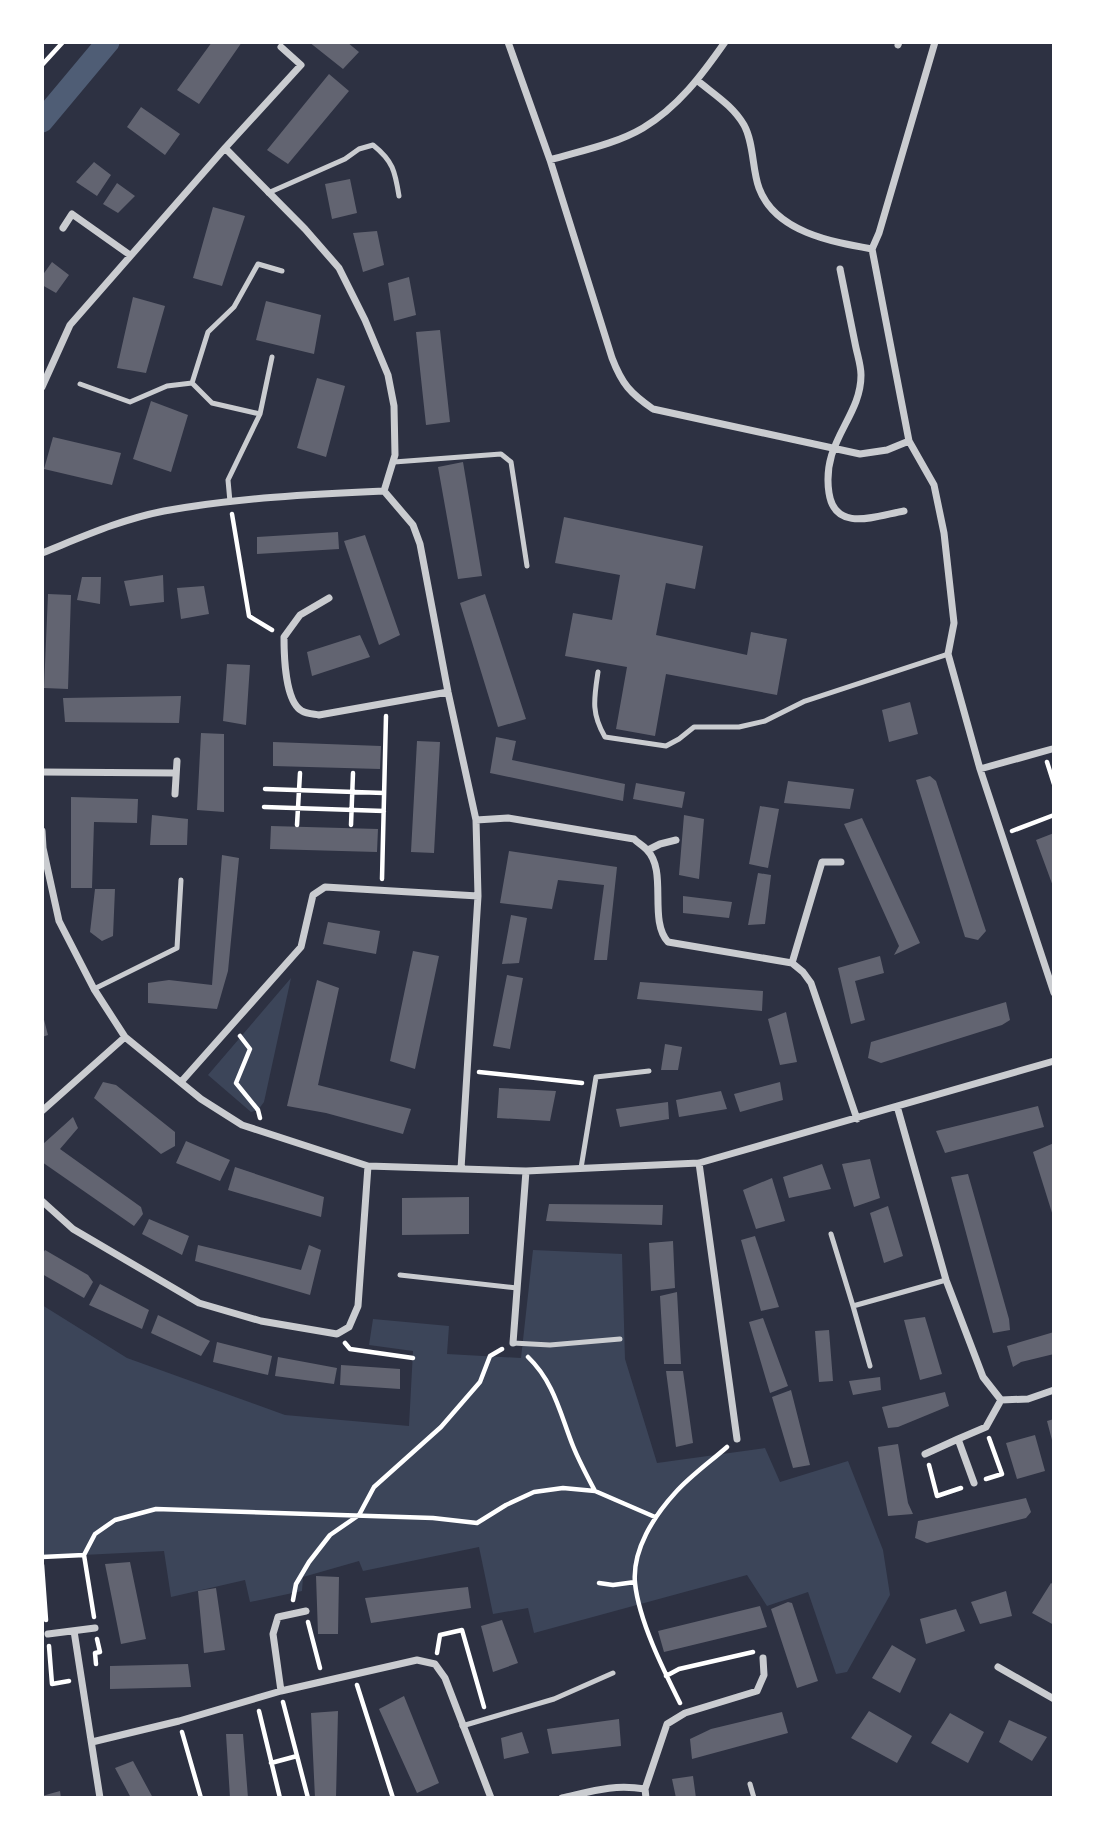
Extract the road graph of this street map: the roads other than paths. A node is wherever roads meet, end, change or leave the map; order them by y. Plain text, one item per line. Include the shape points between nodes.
1 (508, 42) edge
2 (725, 42) edge
3 (935, 42) edge
4 (280, 45) edge
5 (698, 81) junction
6 (225, 148) junction
7 (550, 160) junction
8 (268, 193) junction
9 (399, 197) dead end
10 (63, 228) dead end
11 (872, 249) junction
12 (130, 255) junction
13 (840, 269) dead end
14 (282, 271) dead end
15 (272, 357) dead end
16 (192, 383) junction
17 (80, 384) dead end
18 (42, 387) edge
19 (260, 414) junction
20 (909, 441) junction
21 (832, 448) junction
22 (394, 462) junction
23 (384, 491) junction
24 (230, 502) junction
25 (905, 511) dead end
26 (42, 552) edge
27 (527, 566) dead end
28 (329, 598) dead end
29 (948, 654) junction
30 (598, 672) dead end
31 (448, 692) junction
32 (1052, 749) dead end
33 (177, 761) dead end
34 (980, 769) junction
35 (42, 772) edge
36 (176, 773) junction
37 (175, 794) dead end
38 (476, 820) junction
39 (42, 831) edge
40 (676, 840) dead end
41 (43, 848) edge
42 (648, 850) junction
43 (841, 862) dead end
44 (181, 880) dead end
45 (478, 896) junction
46 (792, 963) junction
47 (94, 989) junction
48 (1054, 993) edge
49 (125, 1037) junction
50 (1054, 1061) edge
51 (649, 1071) dead end
52 (181, 1082) junction
53 (897, 1106) junction
54 (42, 1111) edge
55 (857, 1119) junction
56 (699, 1163) junction
57 (368, 1166) junction
58 (581, 1168) junction
59 (461, 1169) junction
60 (526, 1171) junction
61 (42, 1201) edge
62 (831, 1234) dead end
63 (400, 1275) dead end
64 (946, 1280) junction
65 (517, 1288) junction
66 (853, 1306) junction
67 (620, 1339) dead end
68 (513, 1343) joint
69 (870, 1366) dead end
70 (1054, 1390) edge
71 (1001, 1399) junction
72 (737, 1438) road end
73 (958, 1438) junction
74 (925, 1454) dead end
75 (974, 1483) dead end
76 (306, 1611) road end
77 (95, 1628) dead end
78 (74, 1631) junction
79 (48, 1634) dead end
80 (763, 1658) road end
81 (998, 1667) dead end
82 (613, 1673) dead end
83 (281, 1691) junction
84 (1054, 1699) edge
85 (462, 1726) junction
86 (92, 1742) junction
87 (750, 1784) dead end
88 (645, 1789) junction
89 (100, 1798) edge
90 (491, 1798) edge
91 (562, 1798) edge
92 (646, 1798) edge
93 (754, 1798) edge

1 - 7 street
2 - 5 street
3 - 11 street
4 - 6 street via 301,65
5 - 7 street via 642,129
5 - 11 street via 731,107 746,127 759,189 771,209 807,233
6 - 8 street
6 - 12 street
7 - 21 street via 612,358 631,393 653,409
8 - 9 lane via 373,145 387,156
8 - 22 street via 339,268 365,320 388,375 394,407
10 - 12 street via 72,214
11 - 20 street
12 - 18 street via 71,325
13 - 21 street via 861,374 855,401
14 - 16 lane via 258,264 234,307 208,332
15 - 19 lane
16 - 17 lane via 167,386 130,402
16 - 19 lane via 212,402
19 - 24 lane via 228,480
20 - 21 street via 860,454
20 - 29 street via 934,485 944,533 954,623
21 - 25 street via 827,482 831,507 840,516 864,519
22 - 23 street
22 - 27 lane via 501,454 511,462
23 - 24 street
23 - 31 street via 413,526 420,544
24 - 26 street via 138,518
28 - 31 street via 300,615 284,637 289,691 303,712 319,716
29 - 30 lane via 805,701 765,721 739,727 694,727 666,746 605,737 596,721
29 - 34 street
31 - 38 street
32 - 34 street
33 - 36 street
34 - 48 street
35 - 36 street
36 - 37 street
38 - 42 street via 508,818 634,839
38 - 45 street
39 - 41 street
40 - 42 street
41 - 47 street via 59,921
42 - 46 street via 655,868 662,931 668,942
43 - 46 street via 822,862
44 - 47 lane via 177,948
45 - 52 street via 325,887 313,895 301,947
45 - 59 street
46 - 55 street via 811,983
47 - 49 street
49 - 52 street
49 - 54 street
50 - 53 street
51 - 58 lane via 596,1077
52 - 57 street via 242,1125
53 - 55 street
53 - 64 street
55 - 56 street
56 - 58 street
56 - 72 street
57 - 59 street
57 - 61 street via 358,1306 349,1327 337,1334 261,1321 199,1303 73,1229
58 - 60 street
59 - 60 street
60 - 65 street
62 - 66 lane
63 - 65 lane
64 - 66 lane
64 - 71 street via 983,1377
65 - 68 street
66 - 69 lane
67 - 68 lane
70 - 71 street via 1028,1399
71 - 73 street via 986,1427
73 - 74 street
73 - 75 street
76 - 83 street via 278,1617 273,1634
77 - 78 street
78 - 79 street
78 - 86 street
80 - 88 street via 764,1675 757,1691 685,1713 667,1724
81 - 84 street
82 - 85 lane via 554,1699
83 - 85 street via 416,1660 435,1664 445,1678
83 - 86 street
85 - 90 street
86 - 89 street
87 - 93 lane
88 - 91 street via 603,1787
88 - 92 street

